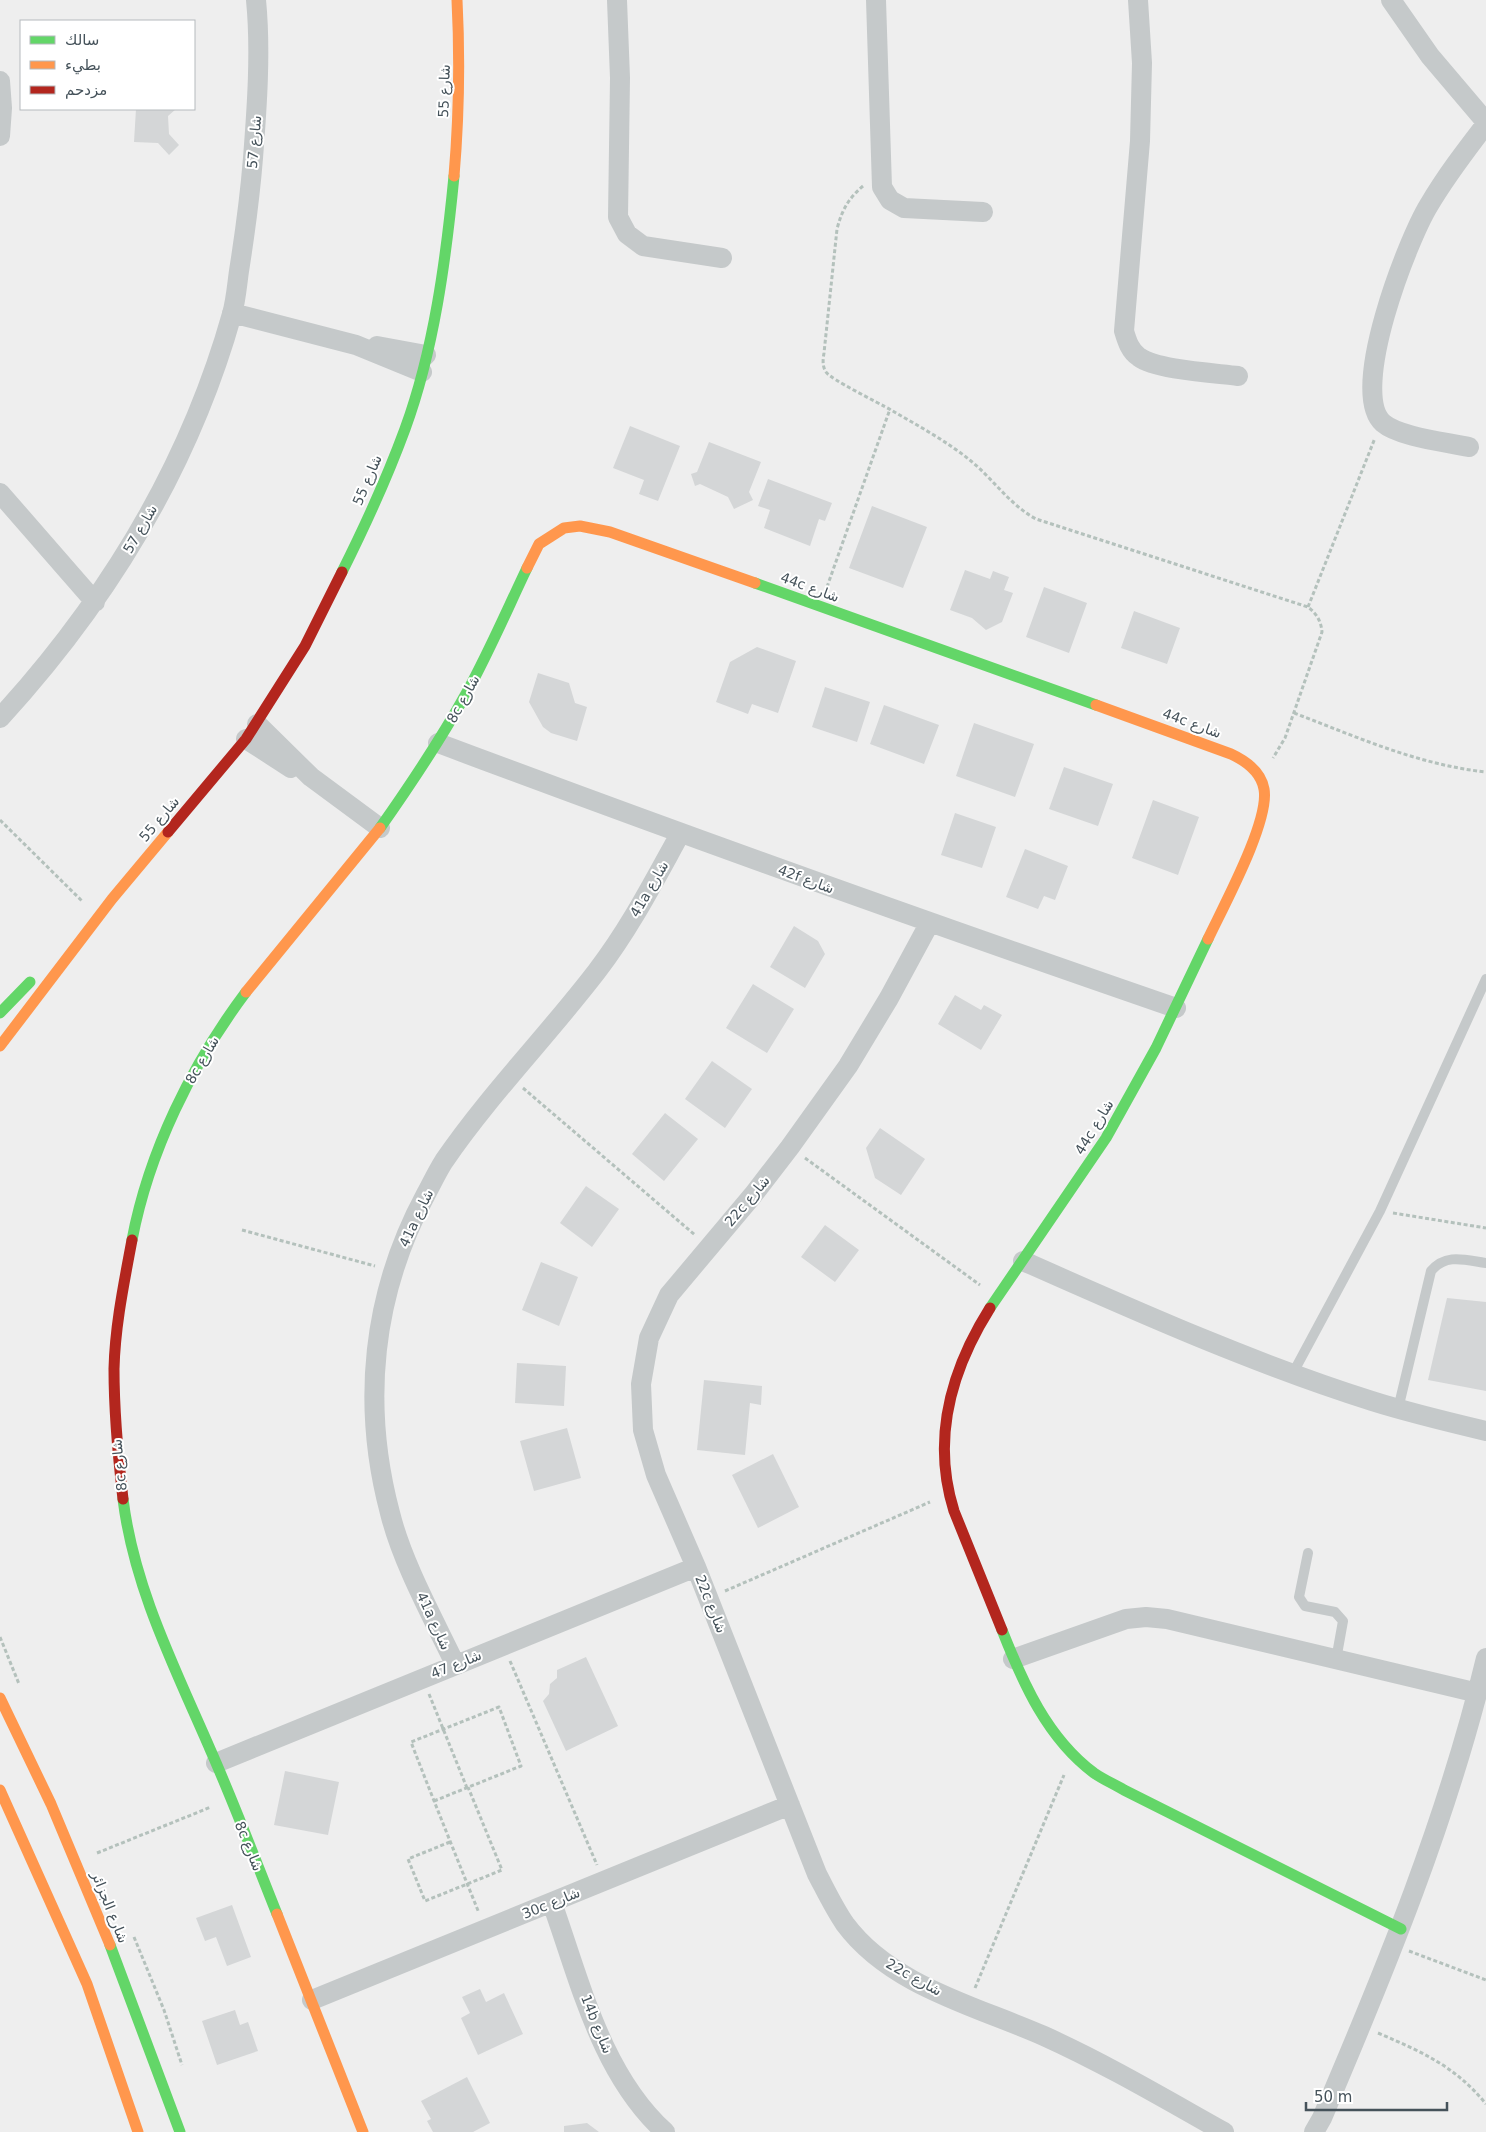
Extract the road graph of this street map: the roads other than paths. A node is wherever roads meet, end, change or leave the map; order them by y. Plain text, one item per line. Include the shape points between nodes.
1 (256, 0) edge
2 (457, 0) edge
3 (617, 0) edge
4 (876, 0) edge
5 (1138, 0) edge
6 (1391, 0) edge
7 (0, 81) edge
8 (1486, 123) edge
9 (0, 136) edge
10 (983, 212) dead end
11 (722, 258) dead end
12 (232, 312) junction
13 (424, 364) junction
14 (1238, 376) dead end
15 (1469, 447) dead end
16 (0, 493) edge
17 (530, 562) joint
18 (95, 602) junction
19 (0, 718) edge
20 (251, 732) junction
21 (438, 743) junction
22 (380, 828) junction
23 (680, 834) junction
24 (112, 899) junction
25 (929, 924) junction
26 (1486, 979) edge
27 (1176, 1008) junction
28 (0, 1013) edge
29 (0, 1046) edge
30 (1023, 1261) junction
31 (1486, 1263) edge
32 (1293, 1373) junction
33 (1398, 1409) junction
34 (1486, 1431) edge
35 (1308, 1553) dead end
36 (696, 1567) junction
37 (1486, 1658) edge
38 (1013, 1659) junction
39 (1336, 1660) junction
40 (454, 1664) junction
41 (1478, 1693) junction
42 (0, 1698) edge
43 (216, 1763) junction
44 (0, 1790) edge
45 (790, 1806) junction
46 (552, 1903) junction
47 (1397, 1937) junction
48 (312, 2000) junction
49 (1318, 2125) edge
50 (138, 2132) edge
51 (180, 2132) edge
52 (363, 2132) edge
53 (665, 2132) edge
54 (1224, 2132) edge

1 - 12 street, شارع 57 via 257,111 248,215
2 - 13 street, شارع 55 via 459,83 452,206
3 - 11 street via 620,78 618,217 627,234 643,246
4 - 10 street via 882,187 890,200 904,208
5 - 14 street via 1142,63 1140,141 1124,331 1128,345 1138,357 1151,364
6 - 8 street via 1430,56
7 - 9 street
8 - 15 street via 1428,206 1406,251 1389,299 1377,349 1371,396 1374,410 1382,422 1395,430
12 - 13 street
12 - 18 street, شارع 57 via 206,393 174,467 137,537
13 - 20 street, شارع 55 via 405,429 358,541 306,646
16 - 18 street
17 - 21 street, 8c شارع via 476,675
17 - 27 street, 44c شارع via 539,544 554,531 572,524 591,526 1244,760 1257,773 1264,790 1264,808
18 - 19 street, شارع 57 via 52,659
20 - 22 street via 285,765 311,777
20 - 24 street, شارع 55
21 - 22 street, 8c شارع
21 - 23 street, 42f شارع
22 - 43 street, 8c شارع via 252,983 216,1035 160,1146 141,1200 125,1267 114,1391 116,1454 125,1516 140,1577 160,1636
23 - 25 street, 42f شارع
23 - 40 street, 41a شارع via 640,907 599,969 480,1112 443,1164 413,1219 393,1271 377,1337 373,1397 377,1456 390,1515 411,1571
24 - 28 street, شارع 55
24 - 29 street, شارع 55
25 - 27 street, 42f شارع
25 - 36 street, 22c شارع via 848,1066 753,1195 668,1295 650,1338 641,1384 642,1430 656,1475
26 - 32 lane via 1380,1211
27 - 30 street, 44c شارع via 1105,1140
30 - 32 street via 1157,1321
30 - 38 street, 44c شارع via 978,1326 962,1357 949,1399 944,1443 949,1494
31 - 33 lane via 1447,1258 1431,1271
32 - 33 street
33 - 34 street
35 - 39 lane via 1299,1597 1305,1606 1335,1612 1343,1621
36 - 40 street, شارع 47
36 - 45 street, 22c شارع
37 - 41 street
38 - 39 street via 1106,1625 1146,1617 1167,1618
38 - 47 street, 44c شارع via 1051,1730 1093,1772
39 - 41 street
40 - 43 street, شارع 47
41 - 47 street via 1429,1854
42 - 51 street, شارع الجزائر via 26,1748 124,1979
43 - 48 street, 8c شارع
44 - 50 street via 87,1984
45 - 46 street, 30c شارع
45 - 54 street, 22c شارع via 817,1874 835,1908 858,1938 886,1964 919,1983 1044,2036
46 - 48 street, 30c شارع
46 - 53 street, 14b شارع via 596,2027 614,2064 636,2098
47 - 49 street
48 - 52 street, 8c شارع

